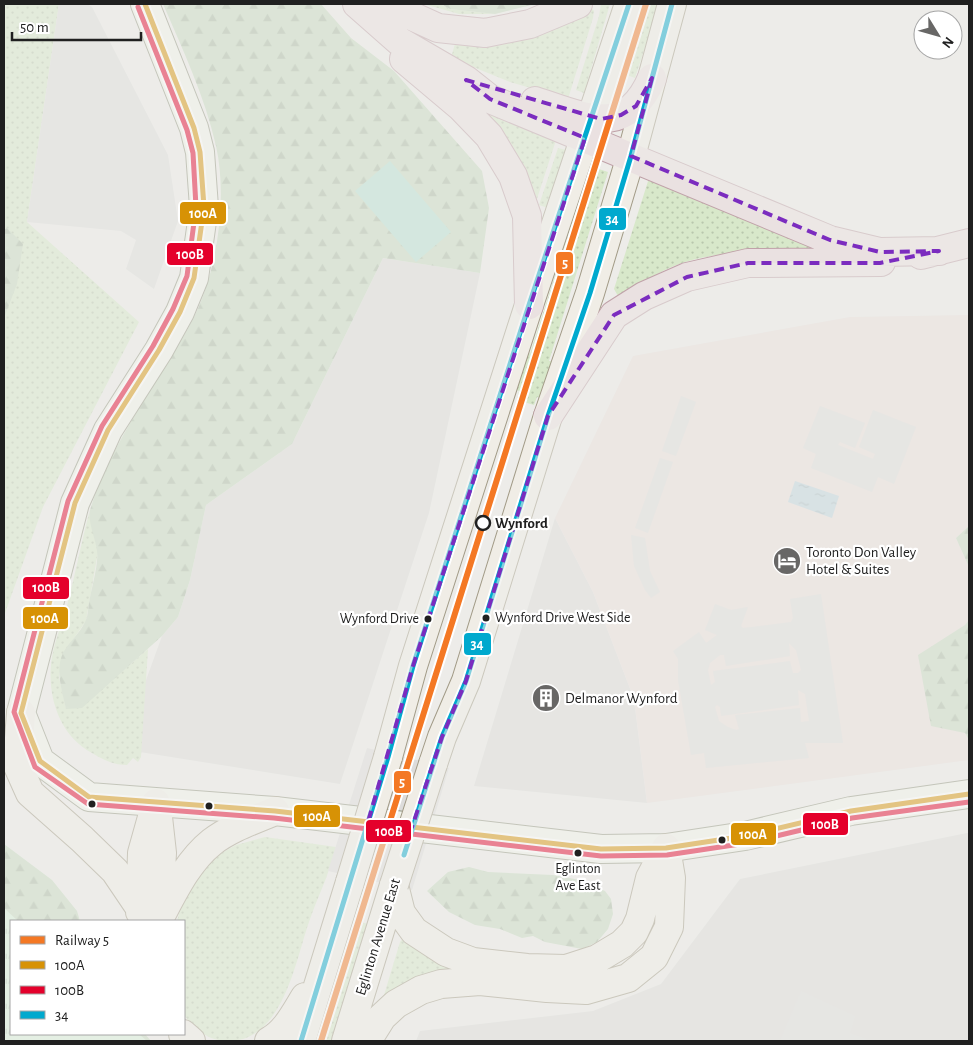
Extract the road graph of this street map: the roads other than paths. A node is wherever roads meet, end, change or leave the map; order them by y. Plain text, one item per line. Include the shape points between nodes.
1 (145, 4) edge
2 (344, 4) edge
3 (357, 4) edge
4 (389, 4) edge
5 (578, 4) edge
6 (629, 4) edge
7 (672, 4) edge
8 (652, 78) junction
9 (588, 128) junction
10 (631, 156) junction
11 (969, 243) edge
12 (939, 251) junction
13 (529, 305) junction
14 (548, 416) junction
15 (21, 712) junction
16 (969, 794) edge
17 (156, 803) junction
18 (275, 811) junction
19 (666, 848) junction
20 (394, 885) junction
21 (149, 918) edge
22 (322, 970) junction
23 (270, 1041) edge
24 (301, 1041) edge
25 (346, 1041) edge
26 (368, 1041) edge

1 - 15 street via 180,90 200,152 204,207 194,278 159,350 108,430 75,503
2 - 13 highway via 373,33 461,107 489,136 516,183 527,216
3 - 9 highway via 399,41 466,80 490,99
4 - 5 highway via 438,28 485,33 530,24
6 - 9 main road
7 - 8 main road, Eglinton Avenue East
8 - 9 highway via 646,94 636,106
8 - 10 main road, Eglinton Avenue East
9 - 10 highway
9 - 13 main road
10 - 12 highway via 830,240 880,252
10 - 14 main road, Eglinton Avenue East via 590,293
11 - 12 highway
12 - 14 highway via 880,263 748,264 687,277 644,296 614,316
13 - 22 main road, bridge via 413,666
14 - 20 main road, Eglinton Avenue East, bridge via 466,681 442,737
15 - 17 street via 40,761 89,797
15 - 21 main road via 17,764 30,793 115,872
16 - 19 street via 851,811 745,836
17 - 18 street
17 - 21 main road via 142,853
18 - 19 street via 601,849
18 - 21 main road via 212,842
19 - 20 main road via 650,878 634,932 622,944 597,959 566,969 473,962 446,952 414,931 401,913
19 - 26 main road via 671,878 669,928 654,957 628,978 586,990 480,981 441,984 421,990 396,1004 382,1017
20 - 25 main road, Eglinton Avenue East
22 - 23 main road via 286,1027
22 - 24 main road

